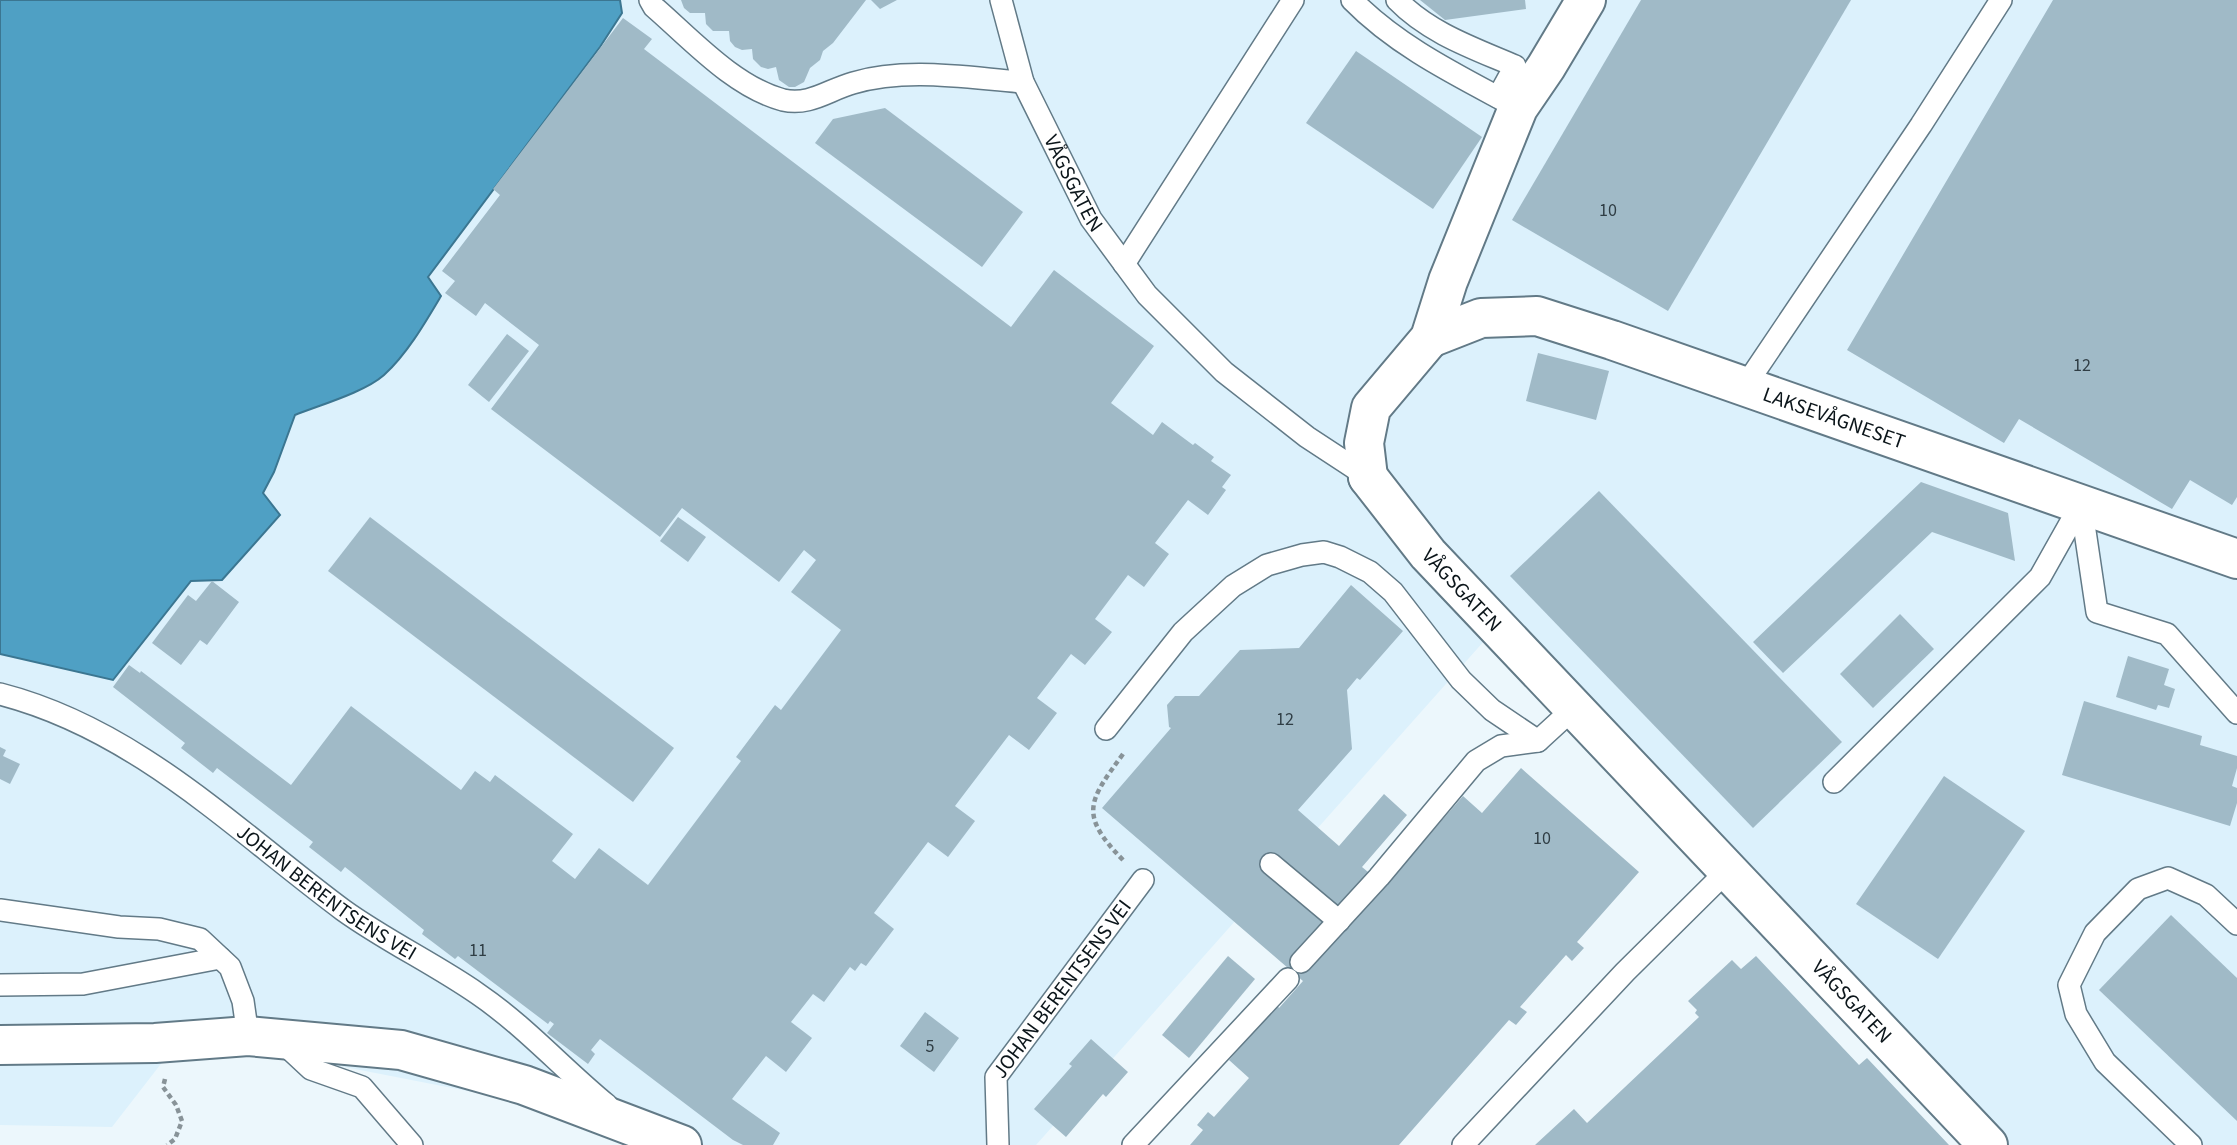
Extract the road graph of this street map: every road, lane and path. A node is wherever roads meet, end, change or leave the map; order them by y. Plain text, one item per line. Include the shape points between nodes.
1 (650, 0) edge
2 (1000, 0) edge
3 (1293, 0) edge
4 (1352, 0) edge
5 (1397, 0) edge
6 (1586, 0) edge
7 (2001, 0) edge
8 (1023, 82) junction
9 (1508, 103) junction
10 (1124, 264) junction
11 (1430, 338) junction
12 (1745, 386) junction
13 (1368, 477) junction
14 (2081, 505) junction
15 (2237, 559) edge
16 (0, 694) edge
17 (1574, 708) junction
18 (2237, 713) edge
19 (1106, 729) joint
20 (1538, 741) junction
21 (1834, 782) dead end
22 (1270, 864) dead end
23 (1728, 870) junction
24 (1143, 880) joint
25 (0, 909) edge
26 (1339, 921) junction
27 (2237, 924) edge
28 (220, 958) junction
29 (1301, 962) dead end
30 (1288, 979) dead end
31 (0, 985) edge
32 (263, 1037) junction
33 (0, 1045) edge
34 (163, 1087) dead end
35 (633, 1126) junction
36 (167, 1145) edge
37 (412, 1145) edge
38 (682, 1145) edge
39 (998, 1145) edge
40 (1133, 1145) edge
41 (1464, 1145) edge
42 (1988, 1145) edge
43 (2191, 1145) edge

1 - 8 lane via 736,78 781,99 803,102 855,82 910,75
2 - 8 lane, VÅGSGATEN
3 - 10 lane
4 - 9 lane via 1414,50
5 - 9 lane via 1444,36 1515,66
6 - 9 street, LAKSEVÅGNESET via 1546,67
7 - 12 lane
8 - 10 lane, VÅGSGATEN via 1091,219
9 - 11 street, LAKSEVÅGNESET
10 - 13 lane, VÅGSGATEN via 1147,295 1224,372 1307,438
11 - 12 street, LAKSEVÅGNESET via 1481,318 1537,316
11 - 13 street, LAKSEVÅGNESET via 1371,408 1364,443
12 - 14 street, LAKSEVÅGNESET
13 - 17 street, VÅGSGATEN via 1428,554
14 - 15 street, LAKSEVÅGNESET
14 - 18 lane via 2097,612 2167,634
14 - 21 lane via 2040,577
16 - 35 lane, JOHAN BERENTSENS VEI via 93,729 150,762 344,910 515,1021
17 - 20 lane
17 - 23 street, VÅGSGATEN
19 - 20 lane via 1183,632 1233,586 1267,565 1324,552 1370,572 1393,592 1461,680 1492,710
19 - 24 path via 1128,747 1100,787 1093,813 1105,841
20 - 26 lane via 1501,746 1476,761
22 - 26 lane
23 - 41 lane via 1625,972
23 - 42 street, VÅGSGATEN
24 - 39 lane, JOHAN BERENTSENS VEI via 996,1077
25 - 28 lane via 159,929 200,939
26 - 29 lane
27 - 43 lane via 2206,895 2168,878 2138,889 2095,933 2069,985 2076,1014 2105,1062
28 - 31 lane via 83,984
28 - 32 lane via 230,967
30 - 40 lane
32 - 33 street, JOHAN BERENTSENS VEI via 122,1045
32 - 35 street, JOHAN BERENTSENS VEI via 401,1050 524,1084
32 - 37 lane via 311,1069 362,1087
34 - 36 path via 183,1121
35 - 38 street, JOHAN BERENTSENS VEI

